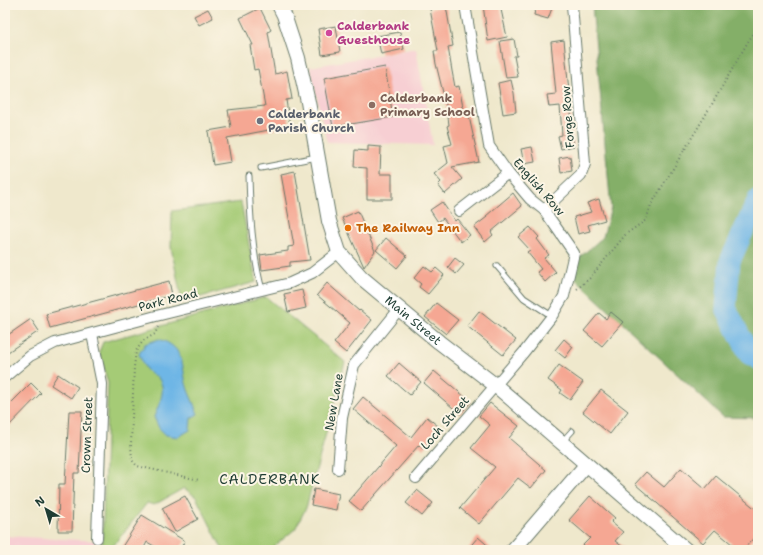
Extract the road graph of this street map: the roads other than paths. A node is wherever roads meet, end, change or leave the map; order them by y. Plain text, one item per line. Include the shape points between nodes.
1 (279, 5) edge
2 (465, 5) edge
3 (572, 5) edge
4 (317, 156) junction
5 (261, 168) dead end
6 (508, 173) junction
7 (249, 176) dead end
8 (544, 210) junction
9 (459, 211) dead end
10 (339, 252) junction
11 (497, 266) dead end
12 (262, 290) junction
13 (400, 308) junction
14 (552, 316) junction
15 (92, 334) junction
16 (5, 377) edge
17 (495, 386) junction
18 (572, 432) dead end
19 (561, 443) junction
20 (586, 465) junction
21 (338, 469) dead end
22 (416, 478) dead end
23 (97, 538) dead end
24 (513, 550) edge
25 (686, 550) edge

1 - 4 main road, Main Street via 298,58
2 - 6 street, English Row via 489,146
3 - 8 street, Forge Row via 585,164 581,175
4 - 5 lane
4 - 10 main road, Main Street via 329,221
6 - 8 street, English Row via 530,199
6 - 9 street
7 - 12 lane via 250,222
8 - 14 street, English Row via 574,253 564,296
10 - 12 street, Park Road via 312,273
10 - 13 main road, Main Street via 362,278
11 - 14 lane via 524,298
12 - 15 street, Park Road
13 - 17 main road, Main Street
13 - 21 street, New Lane via 354,365 342,418
14 - 17 street, English Row
15 - 16 street, Park Road via 55,343 30,356
15 - 23 street, Crown Street via 102,384
17 - 19 main road, Main Street
17 - 22 street, Loch Street
18 - 19 lane
19 - 20 main road, Main Street
20 - 24 main road
20 - 25 main road, Main Street

